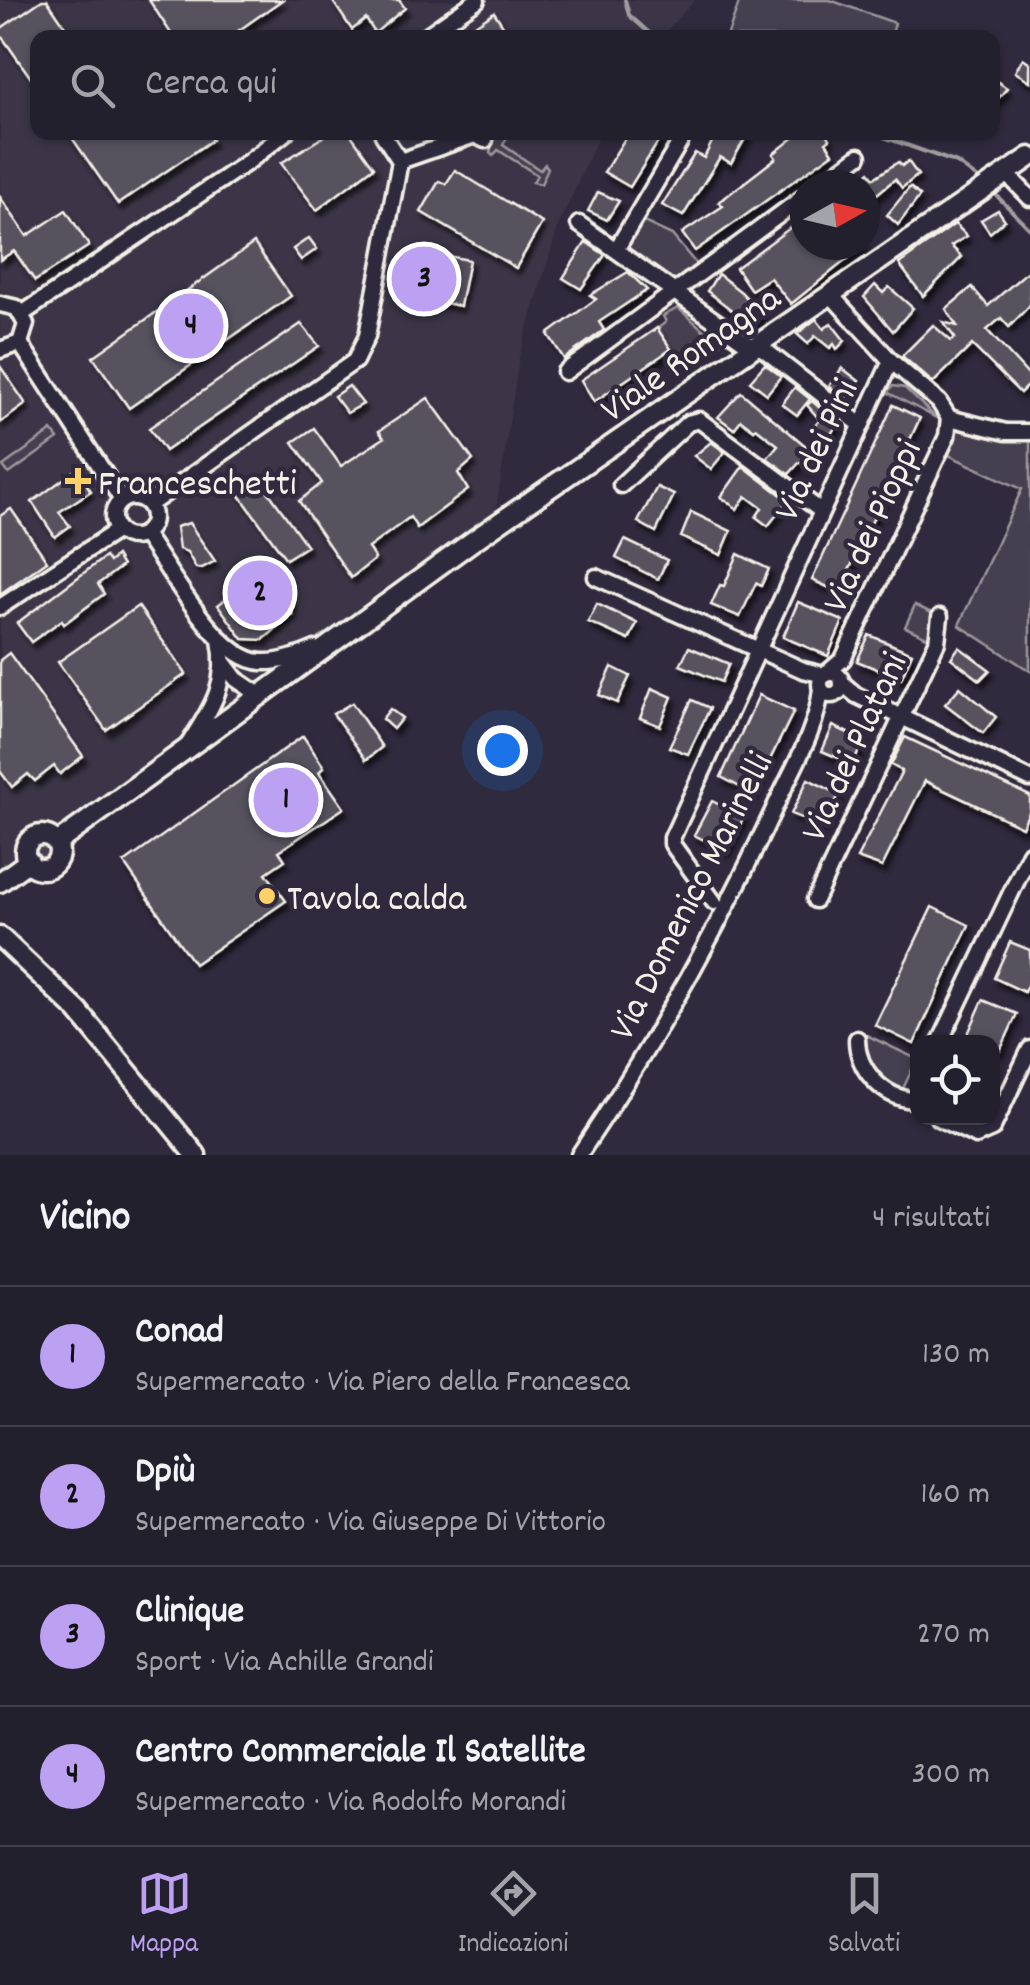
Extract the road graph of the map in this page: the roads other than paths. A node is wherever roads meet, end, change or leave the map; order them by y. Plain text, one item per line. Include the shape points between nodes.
1 (477, 0) edge
2 (434, 30) edge
3 (276, 140) edge
4 (386, 140) edge
5 (461, 140) edge
6 (681, 140) edge
7 (858, 156) dead end
8 (1030, 157) edge
9 (400, 161) junction
10 (840, 170) edge
11 (1006, 173) junction
12 (1030, 198) edge
13 (790, 207) edge
14 (578, 224) dead end
15 (616, 250) junction
16 (675, 291) junction
17 (830, 294) junction
18 (0, 304) edge
19 (22, 314) junction
20 (20, 343) junction
21 (755, 346) junction
22 (0, 350) edge
23 (891, 361) junction
24 (565, 372) dead end
25 (949, 418) junction
26 (861, 425) junction
27 (1030, 432) edge
28 (621, 485) dead end
29 (122, 500) junction
30 (149, 505) junction
31 (821, 510) junction
32 (118, 530) junction
33 (144, 534) junction
34 (596, 577) dead end
35 (0, 607) edge
36 (940, 617) dead end
37 (220, 640) junction
38 (328, 644) junction
39 (757, 648) junction
40 (242, 657) junction
41 (224, 663) junction
42 (831, 684) junction
43 (258, 694) junction
44 (902, 718) junction
45 (186, 748) junction
46 (1030, 779) edge
47 (1030, 853) edge
48 (0, 882) edge
49 (815, 900) dead end
50 (714, 902) dead end
51 (0, 938) edge
52 (943, 1035) edge
53 (857, 1039) dead end
54 (1030, 1049) edge
55 (910, 1097) edge
56 (1000, 1111) edge
57 (953, 1125) edge
58 (993, 1125) edge
59 (196, 1155) edge
60 (579, 1155) edge

1 - 2 street
3 - 19 street
4 - 9 street
5 - 9 street
6 - 15 street
7 - 10 street
8 - 11 main road, Viale Romagna
9 - 30 street via 368,336 355,361
11 - 12 street
11 - 17 main road, Viale Romagna
13 - 16 street
14 - 15 street
15 - 16 street
16 - 21 street
16 - 24 street
17 - 21 main road, Viale Romagna
17 - 23 street, Via dei Pini
18 - 19 street
19 - 20 street via 26,332
20 - 22 street
20 - 29 street
21 - 26 street
21 - 38 main road, Viale Romagna
23 - 25 street
23 - 26 street, Via dei Pini
25 - 27 street
25 - 42 street, Via dei Pioppi via 948,436
26 - 31 street, Via dei Pini
28 - 31 street, Viale Romagna via 699,420
29 - 30 street via 140,498
29 - 32 street via 113,518
30 - 33 street via 153,517
31 - 39 street, Via dei Pini
32 - 33 street
32 - 35 street
33 - 37 street
34 - 39 street
36 - 44 street, Via dei Platani via 937,642
37 - 40 street
37 - 41 street
38 - 40 street via 293,658
38 - 43 main road, Viale Romagna
39 - 42 street
39 - 50 street via 672,838
40 - 43 street
41 - 43 street
41 - 45 street via 212,708
42 - 44 street
42 - 60 street, Via Domenico Marinelli via 719,927
43 - 45 main road, Viale Romagna
44 - 46 street
44 - 49 street, Via dei Platani
45 - 48 main road, Viale Romagna via 56,843 58,856 50,866 28,861
47 - 52 street
51 - 59 main road via 78,1011
53 - 55 street via 862,1066 890,1094
54 - 56 street
57 - 58 street via 976,1136

